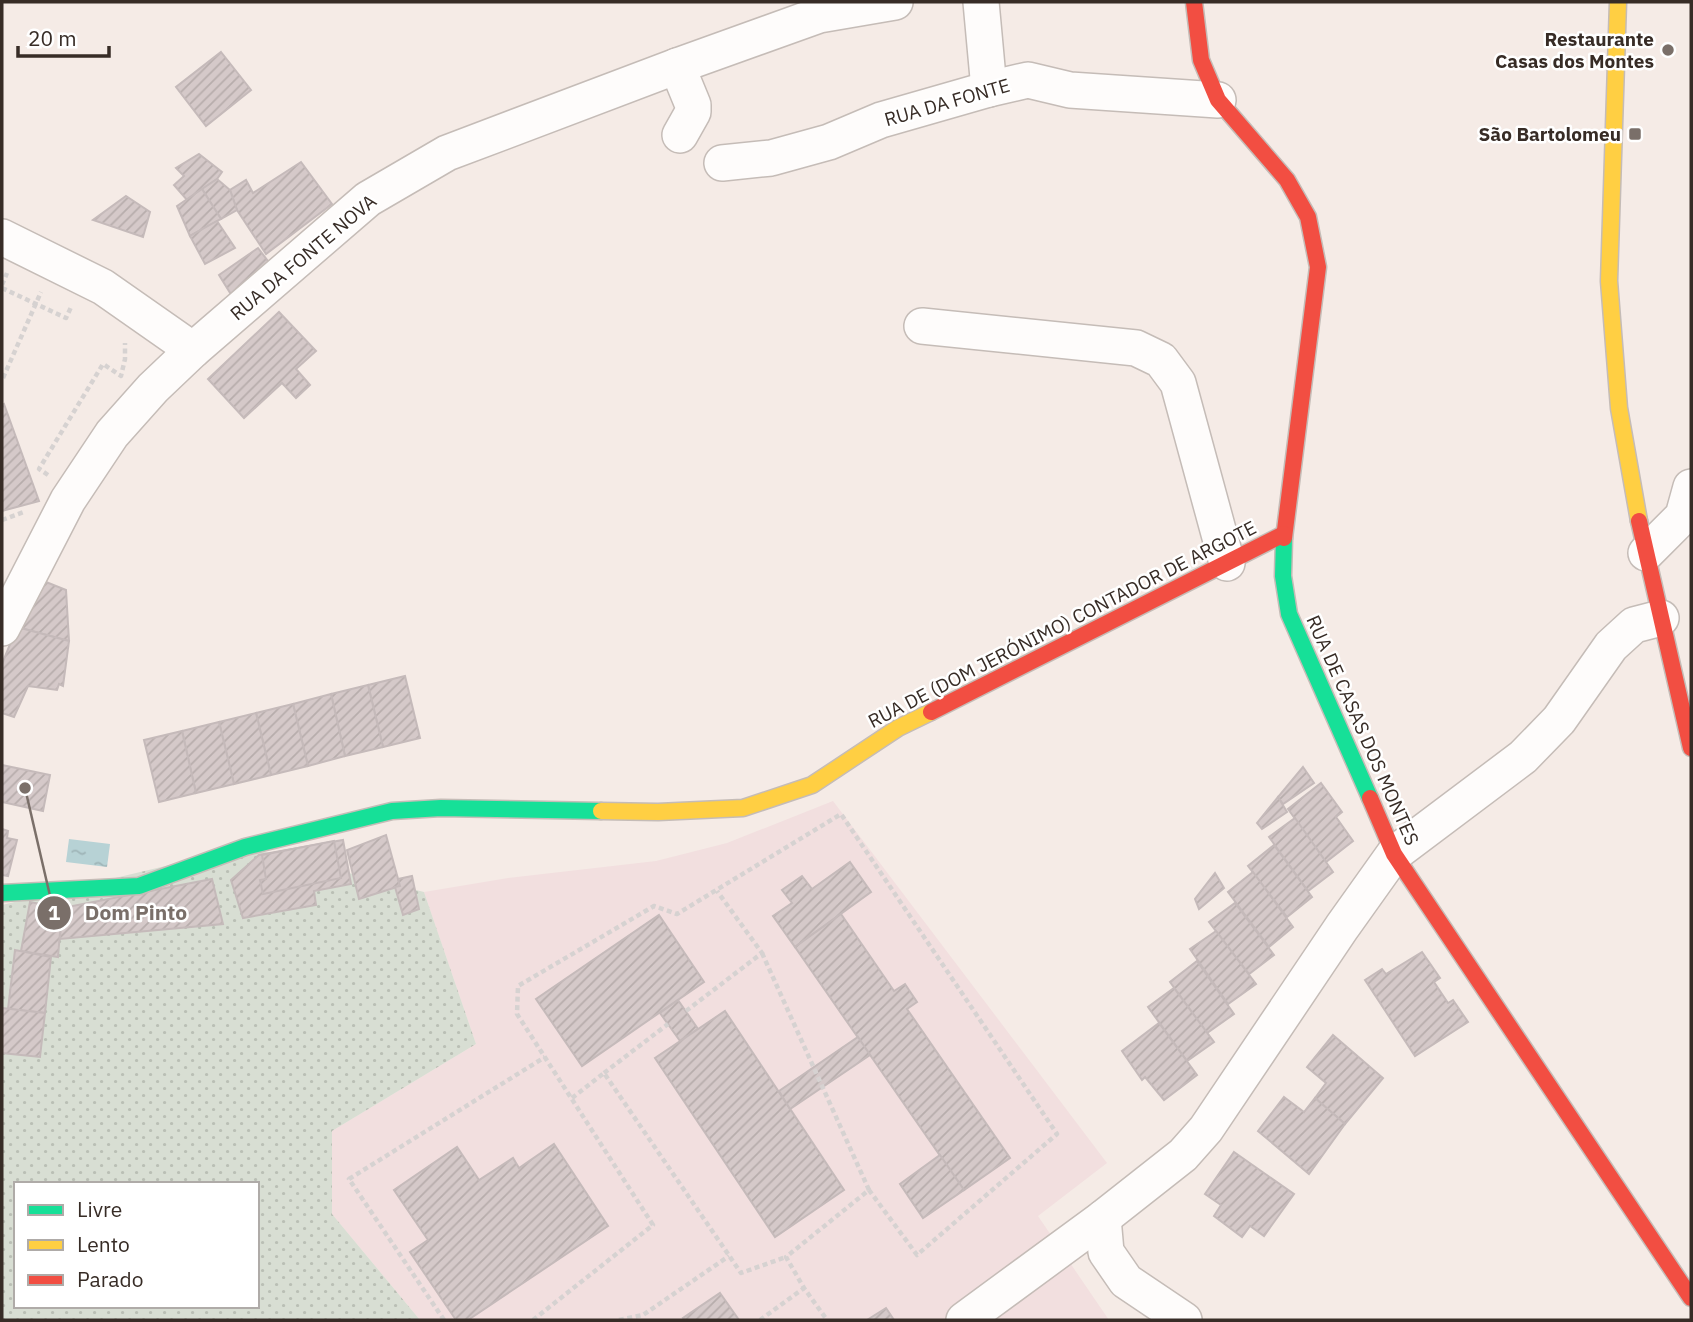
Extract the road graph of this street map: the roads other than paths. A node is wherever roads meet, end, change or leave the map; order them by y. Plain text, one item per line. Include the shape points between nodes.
1 (895, 2) edge
2 (981, 2) edge
3 (1194, 2) edge
4 (1618, 2) edge
5 (677, 66) junction
6 (989, 89) junction
7 (1218, 100) junction
8 (680, 135) dead end
9 (722, 163) dead end
10 (2, 237) edge
11 (922, 326) dead end
12 (193, 351) junction
13 (1691, 487) edge
14 (1284, 534) junction
15 (1646, 553) junction
16 (1227, 563) junction
17 (1661, 618) junction
18 (2, 628) edge
19 (1691, 748) edge
20 (1394, 854) junction
21 (2, 893) edge
22 (1103, 1218) junction
23 (1691, 1298) edge
24 (964, 1320) edge
25 (1184, 1320) edge

1 - 5 street, RUA DA FONTE NOVA via 819,15
2 - 6 street
3 - 7 street, RUA DE CASAS DOS MONTES via 1201,60
4 - 15 street via 1609,281 1619,408
5 - 8 street via 694,105
5 - 12 street, RUA DA FONTE NOVA via 447,153 368,199
6 - 7 street, RUA DA FONTE via 1028,80 1070,90
6 - 9 street, RUA DA FONTE via 881,120 829,142 771,158
7 - 14 street, RUA DE CASAS DOS MONTES via 1287,180 1308,217 1318,267
10 - 12 street via 103,288
11 - 16 street via 1136,348 1161,360 1178,383
12 - 18 street, RUA DA FONTE NOVA via 112,434 68,500
13 - 15 street via 1683,516
14 - 16 street, RUA DE (DOM JERÓNIMO) CONTADOR DE ARGOTE
14 - 20 street, RUA DE CASAS DOS MONTES via 1283,576 1289,614
15 - 17 street
16 - 21 street, RUA DE (DOM JERÓNIMO) CONTADOR DE ARGOTE via 898,728 812,785 743,808 392,811 245,847 139,886
17 - 19 street
17 - 20 street via 1633,625 1611,646 1559,720 1523,757
20 - 22 street via 1206,1129 1183,1155
20 - 23 street, RUA DE CASAS DOS MONTES
22 - 24 street
22 - 25 street via 1106,1252 1126,1281

